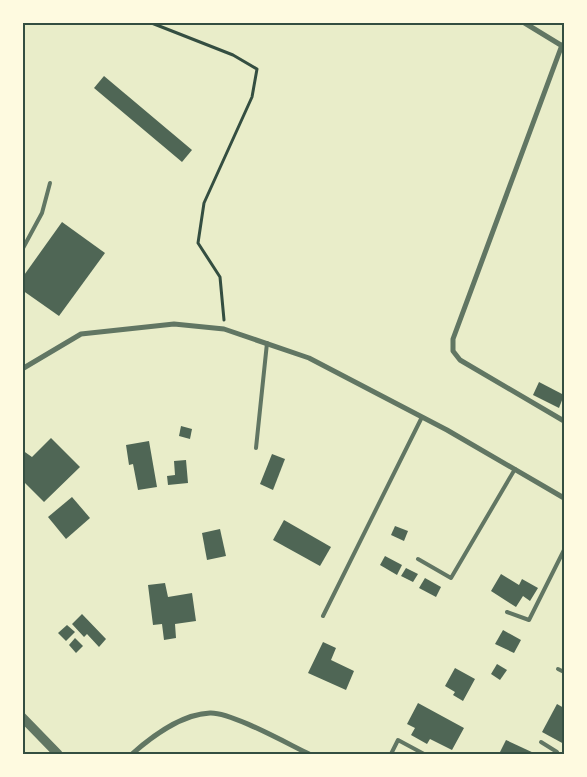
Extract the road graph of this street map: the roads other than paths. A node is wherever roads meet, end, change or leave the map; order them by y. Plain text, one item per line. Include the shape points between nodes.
1 (523, 22) edge
2 (563, 46) edge
3 (50, 184) dead end
4 (22, 250) edge
5 (267, 344) junction
6 (23, 369) edge
7 (422, 417) junction
8 (564, 421) edge
9 (256, 448) dead end
10 (515, 469) junction
11 (564, 498) edge
12 (564, 550) edge
13 (418, 559) dead end
14 (508, 612) dead end
15 (323, 616) dead end
16 (558, 669) dead end
17 (564, 672) edge
18 (22, 717) edge
19 (541, 742) dead end
20 (58, 754) edge
21 (132, 754) edge
22 (309, 754) edge
23 (391, 754) edge
24 (424, 754) edge
25 (556, 754) edge

1 - 2 street
2 - 8 street via 453,340 453,351 460,360
3 - 4 lane via 42,213
5 - 6 street via 224,329 174,324 81,334
5 - 7 street via 309,358
5 - 9 lane
7 - 10 street
7 - 15 lane
10 - 11 street
10 - 13 lane via 452,578
12 - 14 lane via 529,620
16 - 17 lane
18 - 20 street
19 - 25 lane
21 - 22 street via 182,720 210,712 245,723
23 - 24 lane via 398,740

